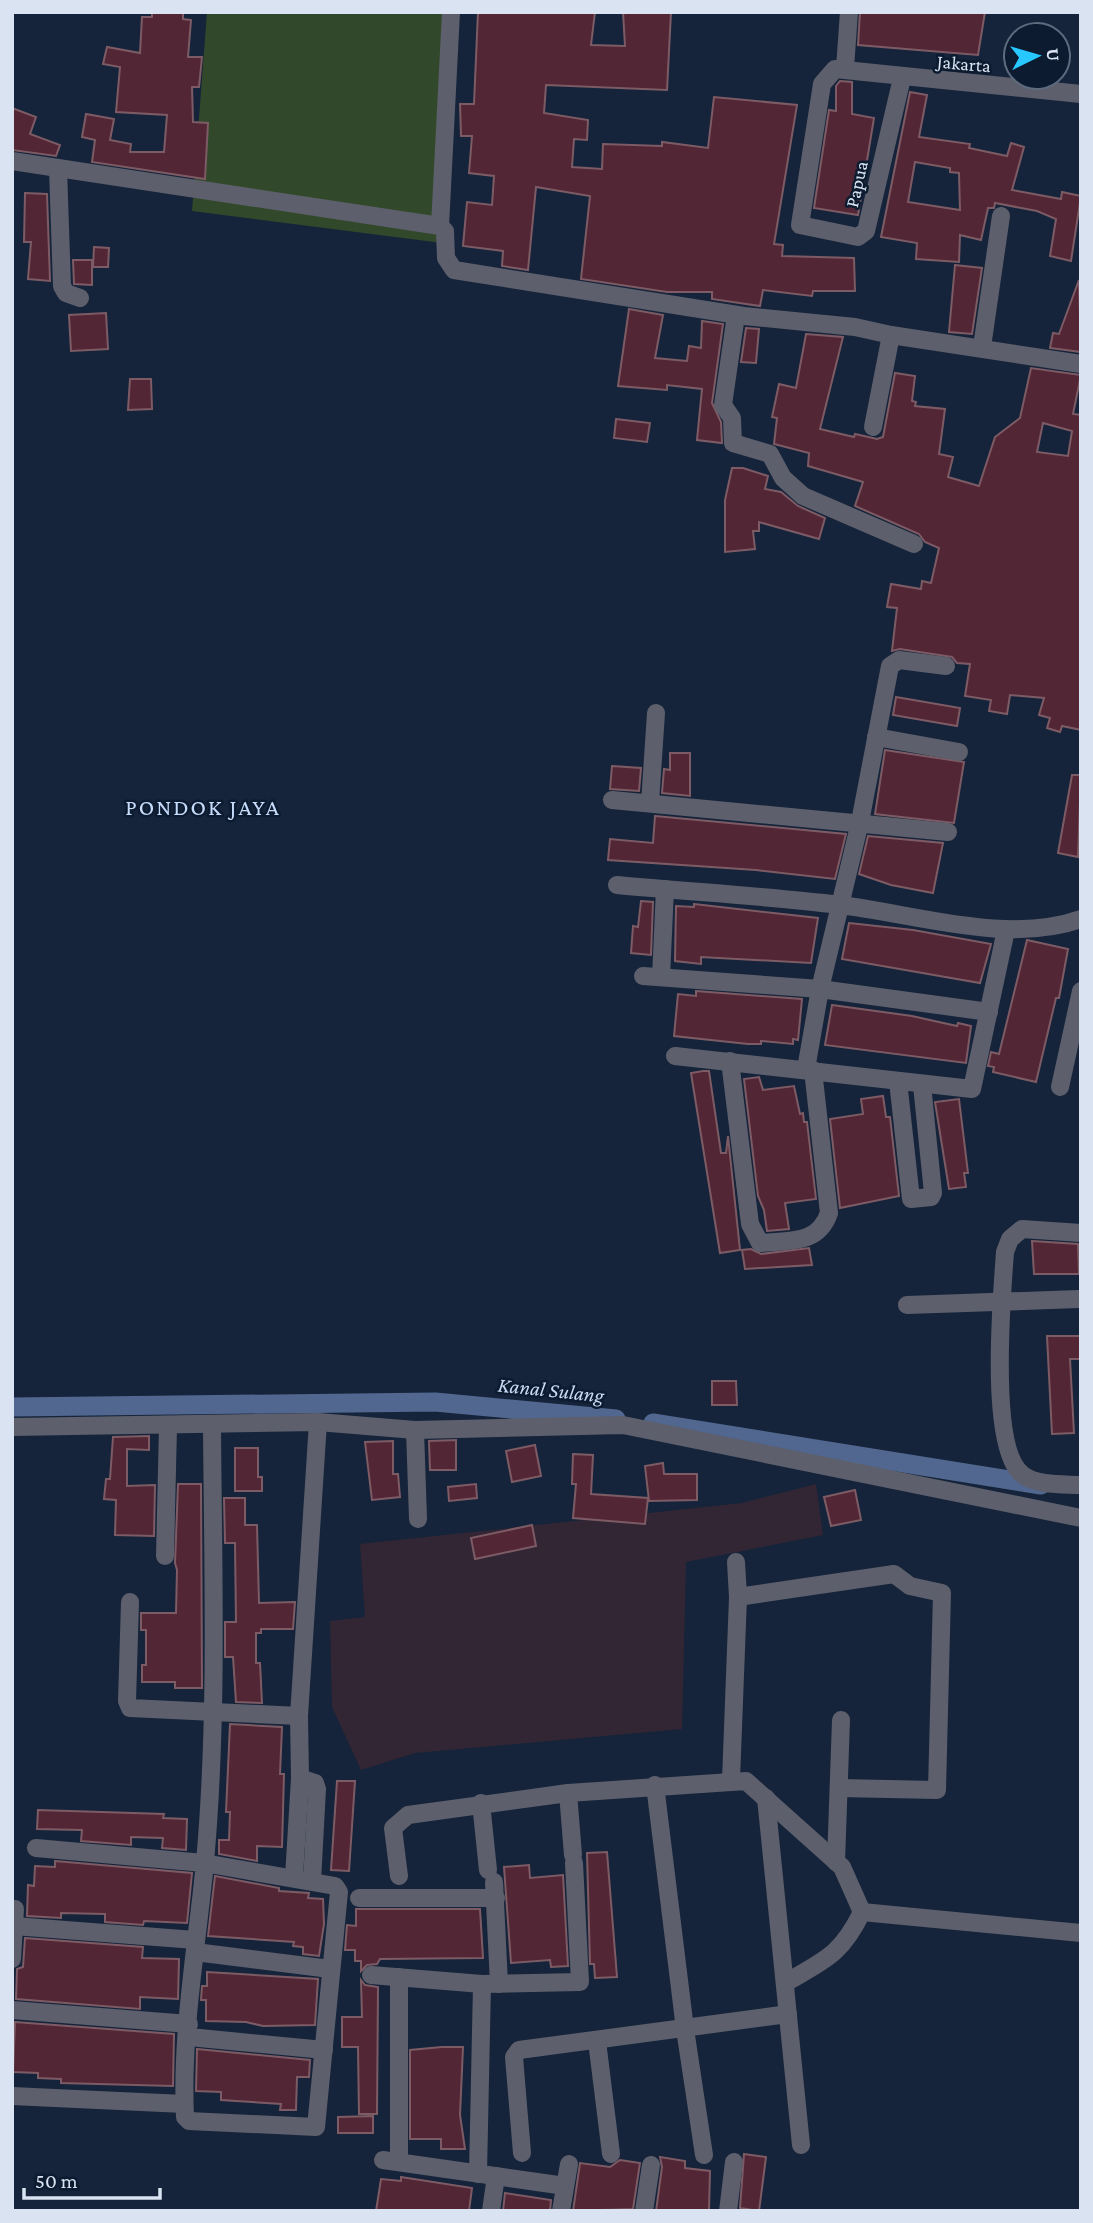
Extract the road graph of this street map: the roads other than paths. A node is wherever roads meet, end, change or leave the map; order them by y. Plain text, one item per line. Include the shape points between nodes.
1 (451, 12) edge
2 (849, 12) edge
3 (845, 68) junction
4 (902, 78) junction
5 (1081, 94) edge
6 (12, 161) edge
7 (58, 169) junction
8 (1001, 216) dead end
9 (440, 226) junction
10 (80, 298) dead end
11 (736, 315) junction
12 (891, 335) junction
13 (982, 347) junction
14 (1081, 364) edge
15 (873, 427) dead end
16 (914, 544) dead end
17 (946, 666) dead end
18 (656, 713) dead end
19 (876, 737) junction
20 (959, 752) dead end
21 (612, 800) dead end
22 (650, 803) junction
23 (860, 822) junction
24 (948, 832) dead end
25 (617, 885) dead end
26 (665, 890) junction
27 (840, 905) junction
28 (1081, 919) edge
29 (1006, 930) junction
30 (820, 989) junction
31 (1081, 991) edge
32 (989, 1012) junction
33 (675, 1056) dead end
34 (730, 1061) junction
35 (809, 1069) junction
36 (898, 1082) junction
37 (922, 1085) junction
38 (1060, 1087) dead end
39 (1081, 1233) edge
40 (1079, 1300) edge
41 (1002, 1301) junction
42 (907, 1305) dead end
43 (318, 1422) junction
44 (168, 1426) junction
45 (212, 1426) junction
46 (12, 1427) edge
47 (415, 1430) junction
48 (1081, 1485) edge
49 (1081, 1518) edge
50 (418, 1519) dead end
51 (165, 1556) dead end
52 (736, 1562) dead end
53 (738, 1597) junction
54 (130, 1602) dead end
55 (213, 1711) junction
56 (299, 1716) junction
57 (841, 1720) dead end
58 (731, 1780) junction
59 (655, 1785) junction
60 (839, 1788) junction
61 (568, 1793) junction
62 (766, 1798) junction
63 (481, 1803) junction
64 (36, 1848) dead end
65 (836, 1862) junction
66 (204, 1863) junction
67 (399, 1876) dead end
68 (303, 1879) junction
69 (493, 1883) junction
70 (359, 1898) dead end
71 (862, 1912) junction
72 (14, 1928) edge
73 (1081, 1933) edge
74 (195, 1946) junction
75 (12, 1959) edge
76 (330, 1969) junction
77 (371, 1975) dead end
78 (399, 1977) junction
79 (785, 1983) junction
80 (491, 1984) junction
81 (12, 2010) edge
82 (788, 2014) junction
83 (685, 2029) junction
84 (189, 2031) junction
85 (597, 2041) junction
86 (324, 2050) junction
87 (12, 2096) edge
88 (184, 2104) junction
89 (801, 2145) dead end
90 (522, 2152) dead end
91 (611, 2154) dead end
92 (704, 2155) dead end
93 (734, 2162) dead end
94 (569, 2164) dead end
95 (651, 2165) dead end
96 (487, 2175) junction
97 (565, 2186) junction
98 (491, 2211) edge
99 (561, 2211) edge
100 (644, 2211) edge
101 (727, 2211) edge

1 - 9 street
2 - 3 street
3 - 4 street, Jakarta
3 - 4 street, Papua via 835,69 822,84 800,225 858,237 866,231
4 - 5 street, Jakarta
6 - 7 street
7 - 9 street
7 - 10 street via 62,286 66,293
8 - 13 street
9 - 11 street via 445,231 446,258 454,270
11 - 12 street
11 - 16 street via 723,405 732,418 733,443 770,454 783,478 803,496
12 - 13 street
12 - 15 street
13 - 14 street
17 - 19 street via 891,663
18 - 22 street
19 - 20 street
19 - 23 street
21 - 22 street
22 - 23 street
23 - 24 street
23 - 27 street
25 - 26 street
26 - 27 street
26 - 30 street via 652,977
27 - 29 street
27 - 30 street
28 - 29 street via 1048,929
29 - 32 street
30 - 32 street
30 - 35 street
31 - 38 street
32 - 37 street via 972,1089
33 - 34 street
34 - 35 street
34 - 35 street via 750,1224 760,1243 806,1238 822,1230 829,1213
35 - 36 street
36 - 37 street
36 - 37 street via 911,1199 933,1193
39 - 41 street via 1022,1229 1010,1239
40 - 41 street
41 - 42 street
41 - 48 street via 1003,1413 1011,1463 1035,1481
43 - 45 street
43 - 47 street
43 - 56 street
44 - 45 street
44 - 46 street
44 - 51 street
45 - 55 street
47 - 49 street via 623,1425
47 - 50 street
52 - 53 street
53 - 58 street
53 - 60 street via 894,1574 910,1586 942,1593 937,1790
54 - 55 street via 130,1708
55 - 56 street
55 - 66 street
56 - 68 street via 300,1778 315,1783 317,1790
57 - 60 street
58 - 59 street
58 - 62 street via 746,1781
59 - 61 street
59 - 83 street
60 - 65 street
61 - 63 street
61 - 80 street via 580,1982
62 - 65 street
62 - 79 street
63 - 67 street via 408,1815 393,1828
63 - 69 street
64 - 66 street
65 - 71 street
66 - 68 street
66 - 74 street
68 - 76 street via 335,1886 339,1892
69 - 70 street
69 - 80 street
71 - 73 street
71 - 79 street via 849,1938 832,1956
72 - 74 street
72 - 75 street
74 - 76 street
74 - 84 street
76 - 86 street
77 - 78 street
78 - 80 street
78 - 96 street via 391,2161
79 - 82 street
80 - 96 street
81 - 84 street
82 - 83 street
82 - 89 street
83 - 85 street
83 - 92 street
84 - 86 street
84 - 88 street
85 - 90 street via 516,2052
85 - 91 street
86 - 88 street via 319,2123 314,2128 190,2120 185,2117
87 - 88 street
93 - 101 street
94 - 97 street
95 - 100 street
96 - 97 street
96 - 98 street
97 - 99 street

